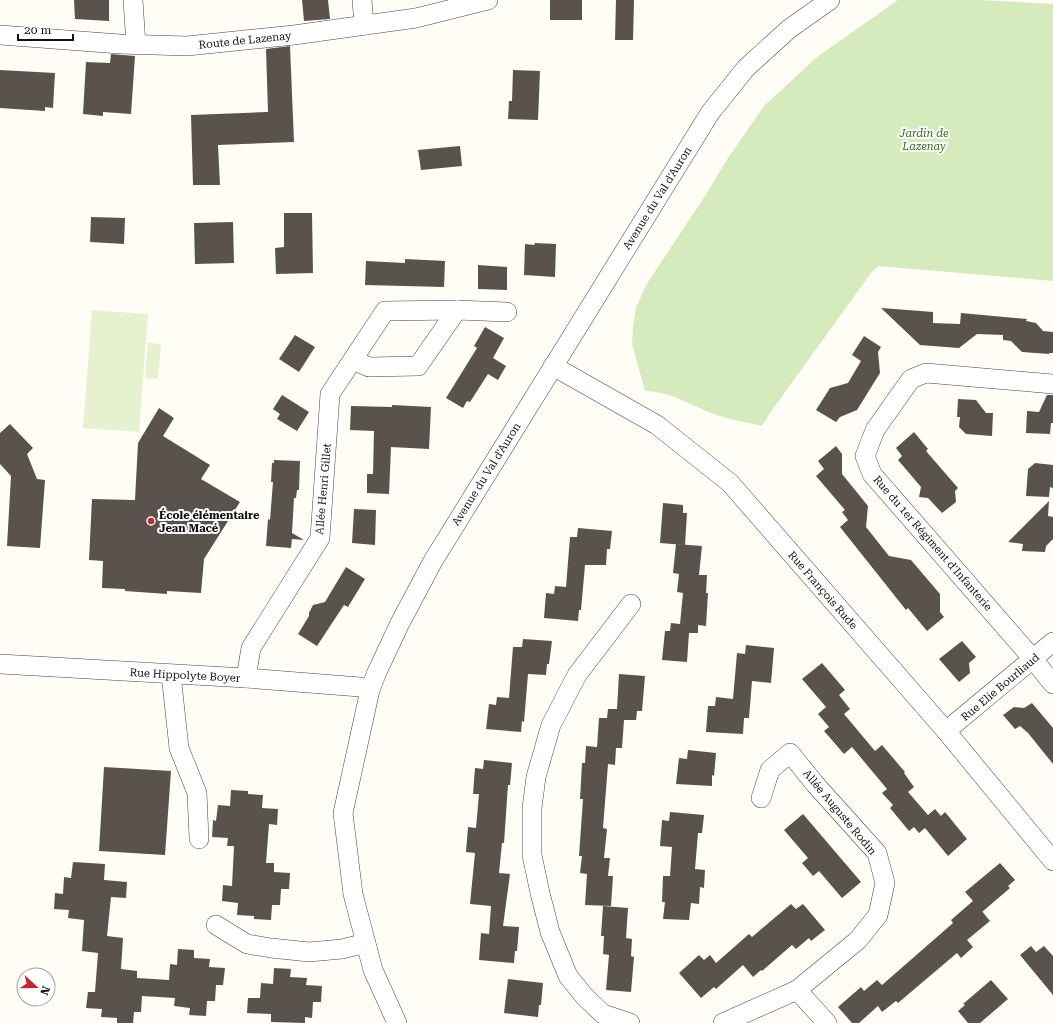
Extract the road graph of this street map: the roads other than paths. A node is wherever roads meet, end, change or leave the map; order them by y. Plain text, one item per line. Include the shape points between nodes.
1 (133, 0) edge
2 (362, 0) edge
3 (488, 0) edge
4 (830, 0) edge
5 (364, 25) junction
6 (0, 35) edge
7 (136, 44) junction
8 (457, 310) junction
9 (507, 312) dead end
10 (353, 360) junction
11 (553, 366) junction
12 (1053, 384) edge
13 (631, 604) dead end
14 (1053, 642) edge
15 (1033, 659) junction
16 (0, 664) edge
17 (171, 674) junction
18 (246, 678) junction
19 (1053, 684) edge
20 (370, 690) junction
21 (946, 731) junction
22 (761, 798) dead end
23 (199, 839) dead end
24 (1053, 861) edge
25 (216, 925) dead end
26 (366, 942) junction
27 (798, 990) junction
28 (612, 1020) edge
29 (397, 1023) edge
30 (630, 1023) edge
31 (723, 1023) edge
32 (827, 1023) edge

1 - 7 street
2 - 5 street
3 - 5 street, Route de Lazenay via 416,18
4 - 11 street, Avenue du Val d'Auron via 789,29 746,68 710,112
5 - 7 street, Route de Lazenay via 187,46
6 - 7 street, Route de Lazenay
8 - 9 street, Allée Henri Gillet
8 - 10 street, Allée Henri Gillet via 385,311
8 - 10 street via 418,366 369,367
10 - 18 street, Allée Henri Gillet via 330,394 320,538 251,648
11 - 20 street, Avenue du Val d'Auron via 433,560 400,623
11 - 21 street, Rue François Rude via 657,425 730,483
12 - 15 street, Rue du 1er Régiment d'Infanterie via 926,373 911,379 875,430 865,456 872,474
13 - 28 street via 577,675 552,725 536,778 532,808 532,855 550,932 568,976 585,997
14 - 15 street, Rue Elie Bourliaud
15 - 19 street, Rue du 1er Régiment d'Infanterie
15 - 21 street, Rue Elie Bourliaud
16 - 17 street, Rue Hippolyte Boyer
17 - 18 street, Rue Hippolyte Boyer
17 - 23 street via 179,748 197,793
18 - 20 street, Rue Hippolyte Boyer via 360,687
20 - 26 street, Avenue du Val d'Auron via 343,813 353,894
21 - 24 street, Rue François Rude
22 - 27 street, Allée Auguste Rodin via 770,770 790,753 877,853 885,883 878,915 858,940
25 - 26 street via 247,944 271,948 309,952 342,949
26 - 29 street, Avenue du Val d'Auron via 373,970
27 - 31 street, Allée Auguste Rodin
27 - 32 street
28 - 30 street

